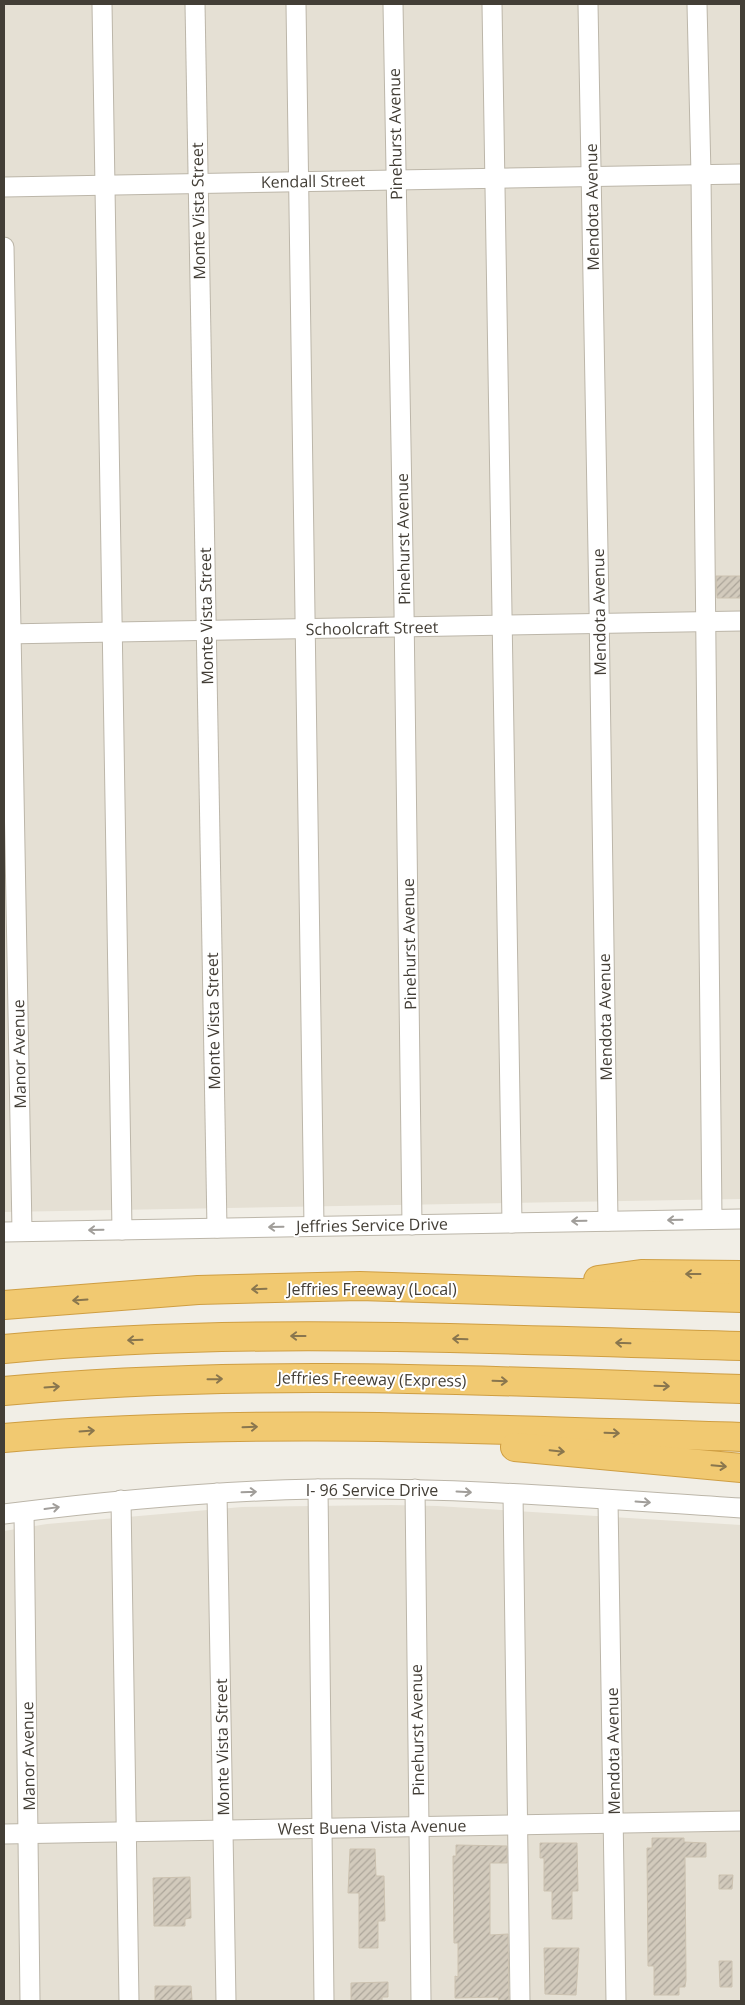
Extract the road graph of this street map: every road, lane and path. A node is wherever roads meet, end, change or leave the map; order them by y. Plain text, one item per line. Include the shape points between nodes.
1 (102, 4) edge
2 (194, 4) edge
3 (296, 4) edge
4 (393, 4) edge
5 (492, 4) edge
6 (588, 4) edge
7 (697, 4) edge
8 (741, 174) edge
9 (701, 175) junction
10 (592, 177) junction
11 (494, 178) junction
12 (396, 180) junction
13 (298, 182) junction
14 (198, 183) junction
15 (106, 185) junction
16 (4, 187) edge
17 (4, 247) edge
18 (741, 621) edge
19 (705, 622) junction
20 (600, 624) junction
21 (502, 626) junction
22 (404, 627) junction
23 (306, 629) junction
24 (207, 631) junction
25 (111, 632) junction
26 (7, 634) edge
27 (741, 1219) edge
28 (712, 1220) junction
29 (608, 1221) junction
30 (512, 1223) junction
31 (412, 1225) junction
32 (314, 1226) junction
33 (216, 1228) junction
34 (122, 1230) junction
35 (13, 1232) edge
36 (741, 1275) edge
37 (527, 1290) junction
38 (741, 1298) edge
39 (4, 1305) edge
40 (741, 1346) edge
41 (4, 1349) edge
42 (741, 1389) edge
43 (4, 1391) edge
44 (405, 1428) junction
45 (741, 1437) edge
46 (4, 1438) edge
47 (741, 1468) edge
48 (318, 1489) junction
49 (415, 1489) junction
50 (217, 1493) junction
51 (513, 1494) junction
52 (121, 1500) junction
53 (608, 1500) junction
54 (741, 1508) edge
55 (24, 1512) junction
56 (4, 1514) edge
57 (741, 1821) edge
58 (614, 1824) junction
59 (518, 1825) junction
60 (418, 1826) junction
61 (322, 1828) junction
62 (223, 1830) junction
63 (126, 1832) junction
64 (4, 1834) edge
65 (28, 1834) junction
66 (30, 2001) edge
67 (129, 2001) edge
68 (226, 2001) edge
69 (324, 2001) edge
70 (421, 2001) edge
71 (520, 2001) edge
72 (616, 2001) edge

1 - 15 street
2 - 14 street, Monte Vista Street
3 - 13 street
4 - 12 street, Pinehurst Avenue
5 - 11 street
6 - 10 street, Mendota Avenue
7 - 9 street
8 - 9 street, Kendall Street
9 - 10 street, Kendall Street
9 - 19 street
10 - 11 street, Kendall Street
10 - 20 street, Mendota Avenue
11 - 12 street, Kendall Street
11 - 21 street
12 - 13 street, Kendall Street
12 - 22 street, Pinehurst Avenue
13 - 14 street, Kendall Street
13 - 23 street
14 - 15 street, Kendall Street
14 - 24 street, Monte Vista Street
15 - 16 street, Kendall Street
15 - 25 street
17 - 26 street, Manor Avenue
18 - 19 street, Schoolcraft Street
19 - 20 street, Schoolcraft Street
19 - 28 street
20 - 21 street, Schoolcraft Street
20 - 29 street, Mendota Avenue
21 - 22 street, Schoolcraft Street
21 - 30 street
22 - 23 street, Schoolcraft Street
22 - 31 street, Pinehurst Avenue
23 - 24 street, Schoolcraft Street
23 - 32 street
24 - 25 street, Schoolcraft Street
24 - 33 street, Monte Vista Street
25 - 26 street, Schoolcraft Street
25 - 34 street
26 - 35 street, Manor Avenue
27 - 28 street, Jeffries Service Drive
28 -> 29 street, Jeffries Service Drive
29 -> 30 street, Jeffries Service Drive
30 - 31 street, Jeffries Service Drive
31 - 32 street, Jeffries Service Drive
32 -> 33 street, Jeffries Service Drive
33 - 34 street, Jeffries Service Drive
34 -> 35 street, Jeffries Service Drive
36 -> 37 highway via 642,1274
37 - 38 highway, Jeffries Freeway (Local)
37 -> 39 highway, Jeffries Freeway (Local) via 360,1286 198,1290
40 -> 41 highway via 290,1336 115,1341
43 -> 42 highway, Jeffries Freeway (Express) via 147,1380 314,1377
44 -> 45 highway
46 -> 44 highway via 114,1429
44 -> 47 highway via 474,1443
48 - 49 street, I- 96 Service Drive
50 -> 48 street, I- 96 Service Drive
48 - 61 street
49 -> 51 street, I- 96 Service Drive
49 - 60 street, Pinehurst Avenue
50 - 52 street, I- 96 Service Drive
50 - 62 street, Monte Vista Street
51 - 53 street, I- 96 Service Drive
51 - 59 street
55 -> 52 street, I- 96 Service Drive
52 - 63 street
53 -> 54 street, I- 96 Service Drive
53 - 58 street, Mendota Avenue
55 - 56 street, I- 96 Service Drive
55 - 65 street, Manor Avenue
57 - 58 street, West Buena Vista Avenue
58 - 59 street, West Buena Vista Avenue
58 - 72 street, Mendota Avenue
59 - 60 street, West Buena Vista Avenue
59 - 71 street
60 - 61 street, West Buena Vista Avenue
60 - 70 street, Pinehurst Avenue
61 - 62 street, West Buena Vista Avenue
61 - 69 street
62 - 63 street, West Buena Vista Avenue
62 - 68 street, Monte Vista Street
63 - 65 street, West Buena Vista Avenue
63 - 67 street
64 - 65 street, West Buena Vista Avenue
65 - 66 street, Manor Avenue

